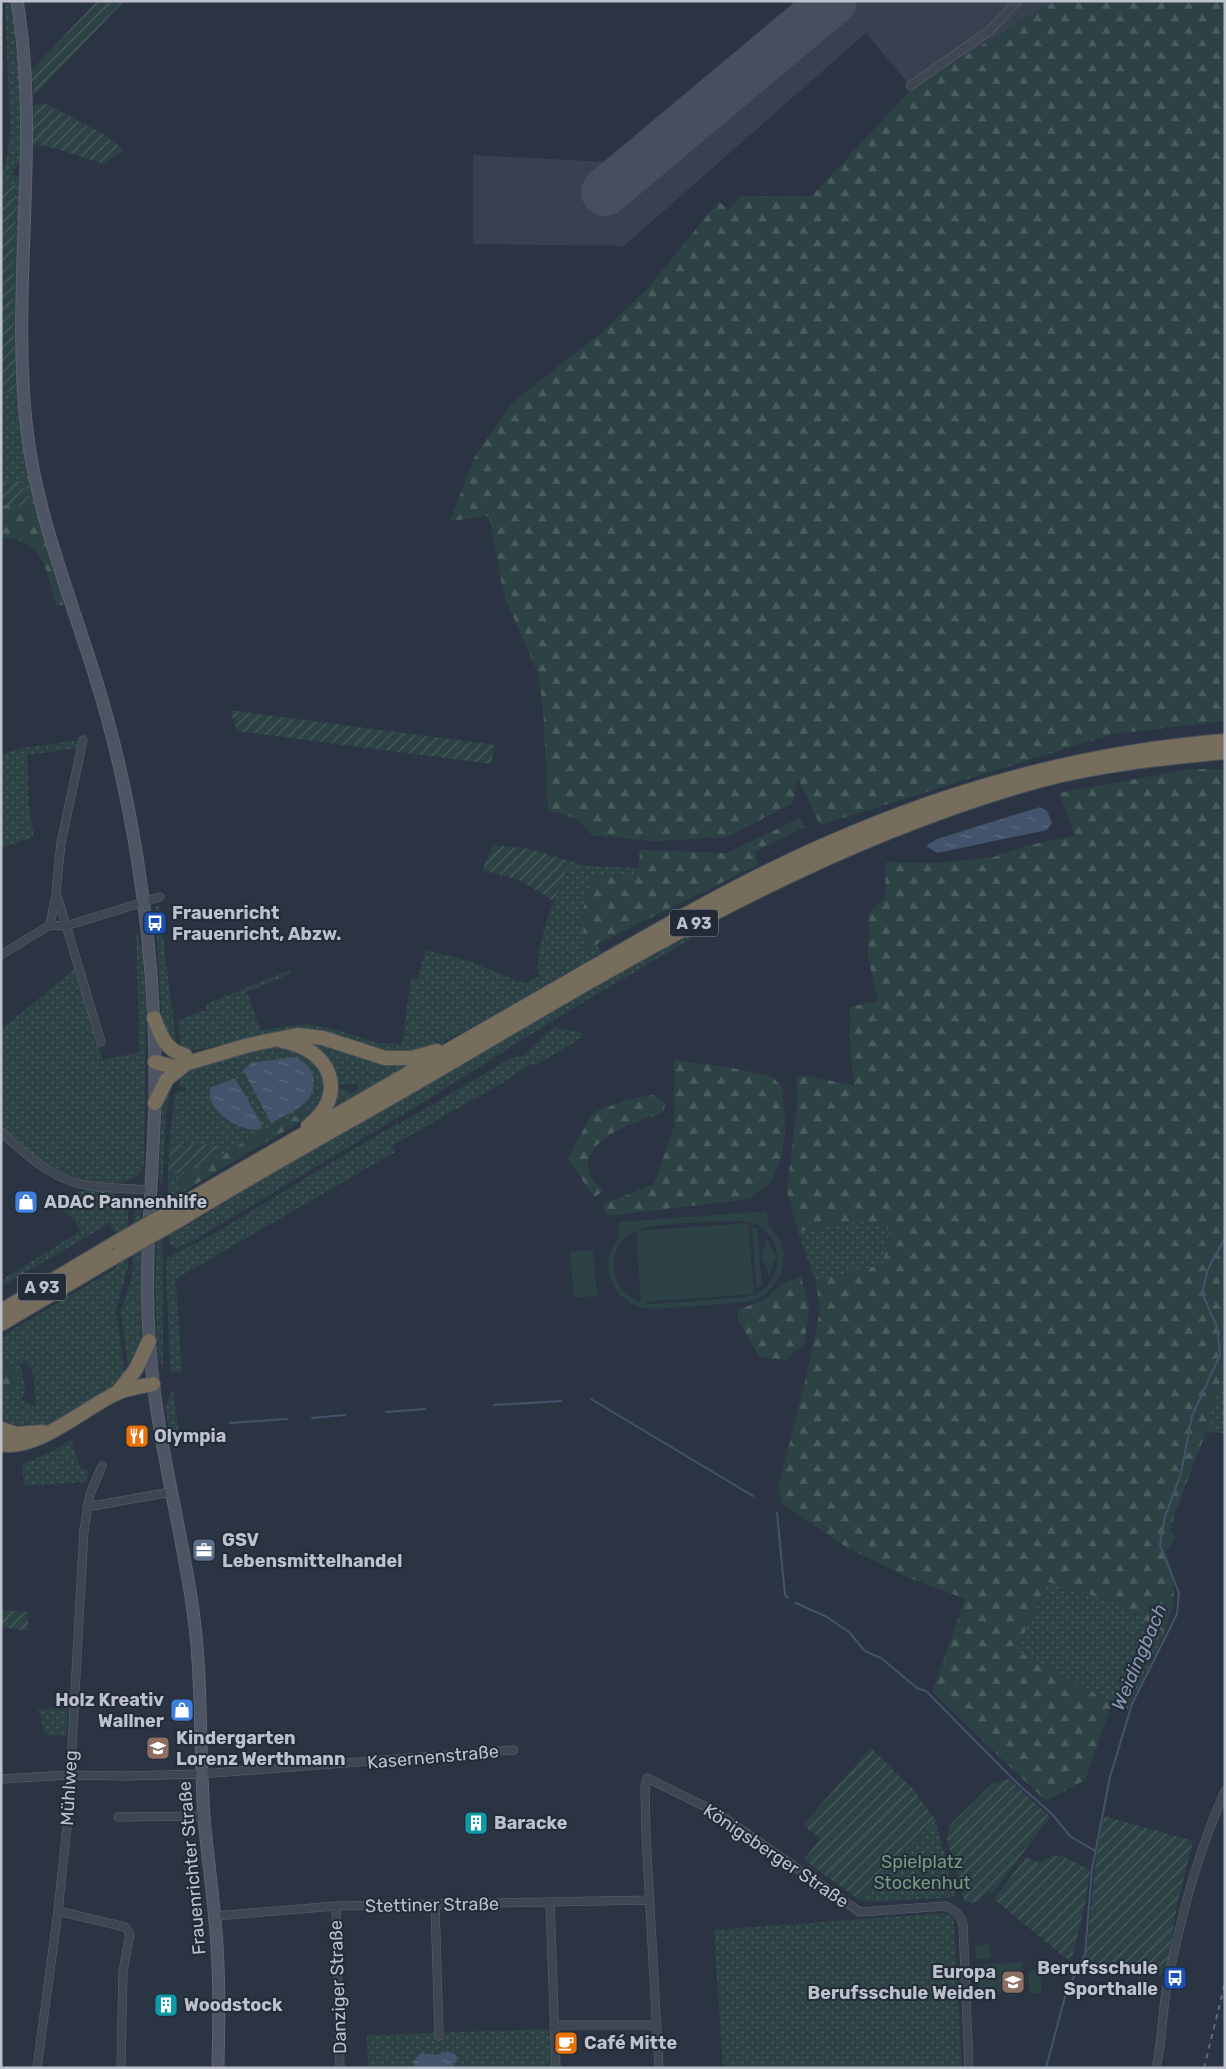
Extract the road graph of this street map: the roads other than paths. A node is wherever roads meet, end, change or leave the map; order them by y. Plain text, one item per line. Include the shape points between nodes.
1 (17, 1) edge
2 (1018, 1) edge
3 (910, 86) dead end
4 (83, 740) dead end
5 (1225, 741) edge
6 (1225, 752) edge
7 (56, 892) junction
8 (160, 897) dead end
9 (144, 903) junction
10 (50, 925) junction
11 (66, 926) junction
12 (1, 955) edge
13 (154, 1018) junction
14 (274, 1039) junction
15 (101, 1042) dead end
16 (459, 1044) junction
17 (187, 1059) junction
18 (155, 1062) junction
19 (155, 1103) junction
20 (1, 1132) edge
21 (272, 1153) junction
22 (150, 1190) junction
23 (181, 1212) junction
24 (117, 1249) junction
25 (55, 1293) junction
26 (1, 1311) edge
27 (1, 1324) edge
28 (1, 1332) edge
29 (149, 1341) junction
30 (153, 1384) junction
31 (118, 1392) junction
32 (1, 1429) edge
33 (51, 1430) junction
34 (1, 1444) edge
35 (102, 1466) dead end
36 (171, 1492) junction
37 (86, 1507) junction
38 (514, 1750) dead end
39 (202, 1774) junction
40 (70, 1775) junction
41 (1, 1779) edge
42 (1225, 1791) edge
43 (204, 1816) junction
44 (118, 1818) dead end
45 (649, 1900) junction
46 (550, 1903) junction
47 (435, 1904) junction
48 (336, 1906) junction
49 (58, 1911) junction
50 (215, 1916) junction
51 (554, 2025) junction
52 (656, 2025) junction
53 (439, 2036) dead end
54 (36, 2068) edge
55 (121, 2068) edge
56 (218, 2068) edge
57 (340, 2068) edge
58 (556, 2068) edge
59 (659, 2068) edge
60 (969, 2068) edge
61 (1156, 2068) edge

1 - 9 main road, Frauenrichter Straße via 23,33 25,97 22,322 27,431 49,534 113,742
2 - 3 street via 990,31
4 - 7 street via 61,843
5 - 16 highway, A 93 via 1152,748 1067,762 983,785 864,828 714,900
6 - 23 highway, A 93 via 1155,760 1044,780 936,812 807,866 645,950
7 - 10 street
7 - 11 street
8 - 9 street
9 - 11 street
9 - 13 main road, Frauenrichter Straße
10 - 11 street
10 - 12 street
11 - 15 street
13 - 17 highway via 168,1047
13 - 18 main road, Frauenrichter Straße
14 - 16 highway via 314,1036 376,1057 393,1059 420,1056
14 - 17 highway
14 - 21 highway via 301,1045 319,1057 326,1066 331,1092 320,1117
16 - 21 highway, A 93
17 - 18 highway via 168,1067
17 - 19 highway via 162,1087
18 - 19 main road, Frauenrichter Straße
19 - 22 main road, Frauenrichter Straße
20 - 22 street via 44,1167 67,1180 98,1187
21 - 23 highway, A 93
22 - 29 main road, Frauenrichter Straße
23 - 24 highway, A 93, bridge
24 - 25 highway, A 93
24 - 26 highway, A 93
25 - 27 highway, A 93
25 - 28 highway
29 - 30 main road, Frauenrichter Straße
29 - 31 highway via 136,1369
30 - 31 highway
30 - 36 main road, Frauenrichter Straße
31 - 33 highway
32 - 33 highway via 16,1434
33 - 34 highway via 33,1442 10,1446
35 - 37 street, Mühlweg
36 - 37 street
36 - 39 main road, Frauenrichter Straße via 195,1624
37 - 40 street, Mühlweg
38 - 39 street, Kasernenstraße
39 - 40 street, Kasernenstraße
39 - 43 main road, Frauenrichter Straße
40 - 41 street, Kasernenstraße
40 - 49 street, Mühlweg
42 - 61 street via 1192,1877 1166,1994
43 - 44 street
43 - 50 main road, Frauenrichter Straße
45 - 46 street, Stettiner Straße
45 - 52 street, Königsberger Straße
45 - 60 street, Königsberger Straße via 647,1778 716,1812 860,1912 946,1906 958,1914 963,1926
46 - 47 street, Stettiner Straße
46 - 51 street
47 - 48 street, Stettiner Straße
47 - 53 street
48 - 50 street, Stettiner Straße
48 - 57 street, Danziger Straße
49 - 54 street, Mühlweg
49 - 55 street via 125,1926 130,1934 123,1971
50 - 56 main road, Frauenrichter Straße
51 - 52 street
51 - 58 street
52 - 59 street, Königsberger Straße

